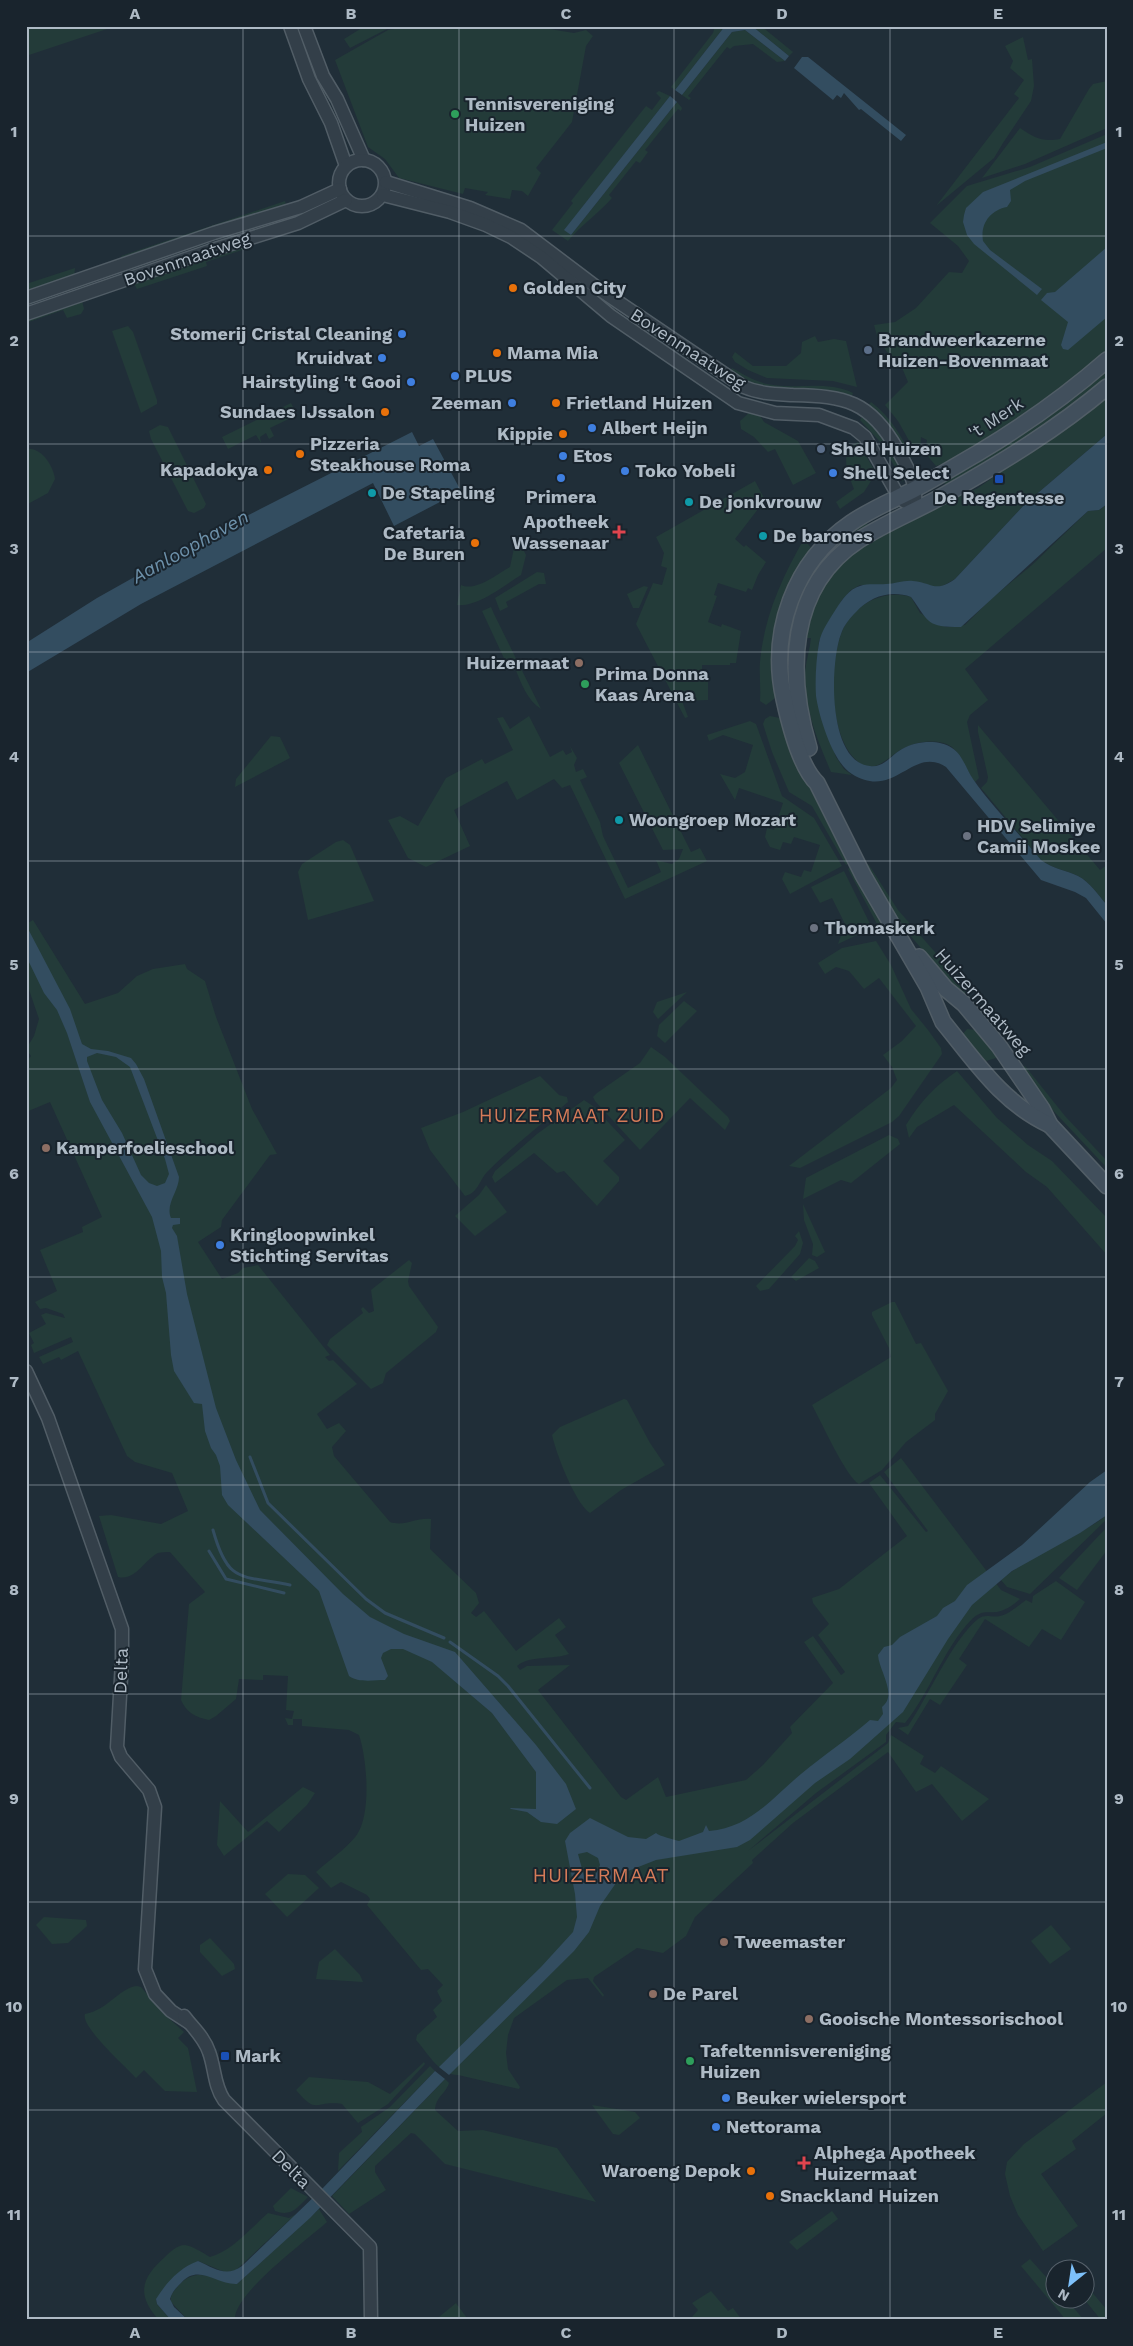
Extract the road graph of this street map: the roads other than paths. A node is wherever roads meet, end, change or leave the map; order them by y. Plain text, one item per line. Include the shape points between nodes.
1 (290, 26) edge
2 (304, 26) edge
3 (364, 160) junction
4 (346, 166) junction
5 (386, 182) junction
6 (340, 189) junction
7 (383, 196) junction
8 (346, 200) junction
9 (26, 298) edge
10 (26, 314) edge
11 (1107, 360) edge
12 (1107, 387) edge
13 (916, 488) junction
14 (899, 497) junction
15 (915, 509) junction
16 (796, 688) junction
17 (786, 708) junction
18 (803, 727) junction
19 (817, 783) junction
20 (898, 933) junction
21 (972, 1015) junction
22 (951, 1031) junction
23 (1008, 1059) junction
24 (987, 1075) junction
25 (1050, 1125) junction
26 (1107, 1186) edge
27 (26, 1371) edge
28 (371, 2320) edge

1 - 4 street
2 - 3 street via 323,76
3 - 4 street
3 - 5 street via 379,167
4 - 6 street via 339,178
5 - 7 street
5 - 13 street, Bovenmaatweg via 470,208 532,236 599,289 744,387 766,394 832,397 858,406 886,431
6 - 8 street
6 - 9 street, Bovenmaatweg via 301,207 214,233
7 - 8 street via 367,206 356,206
7 - 14 street, Bovenmaatweg via 450,212 511,237 541,257 611,316 738,402 775,412 819,415 849,425 866,437
8 - 10 street, Bovenmaatweg via 298,223
11 - 13 main road, 't Merk via 1016,429
12 - 15 main road via 1028,446
13 - 14 main road, 't Merk
13 - 15 street
14 - 15 street, Bovenmaatweg
14 - 17 main road, Huizermaatweg via 852,522 809,563 794,593 781,632 780,672
15 - 16 main road, Huizermaatweg via 858,541 826,569 802,617 796,648
16 - 17 main road, Huizermaatweg
16 - 18 main road, Huizermaatweg
17 - 18 main road, Huizermaatweg
17 - 19 main road, Huizermaatweg via 812,778
18 - 19 main road, Huizermaatweg
19 - 20 main road, Huizermaatweg via 863,875
20 - 21 main road, Huizermaatweg
20 - 22 main road, Huizermaatweg via 928,987 937,1011
21 - 22 main road via 959,1020
21 - 23 main road, Huizermaatweg
22 - 24 main road, Huizermaatweg
23 - 24 main road via 1000,1070
23 - 25 main road, Huizermaatweg
24 - 25 main road, Huizermaatweg via 1003,1095
25 - 26 main road, Huizermaatweg
27 - 28 street, Delta via 51,1427 122,1629 117,1747 121,1757 149,1790 155,1808 145,1964 147,1976 156,1982 203,2038 224,2100 370,2247

